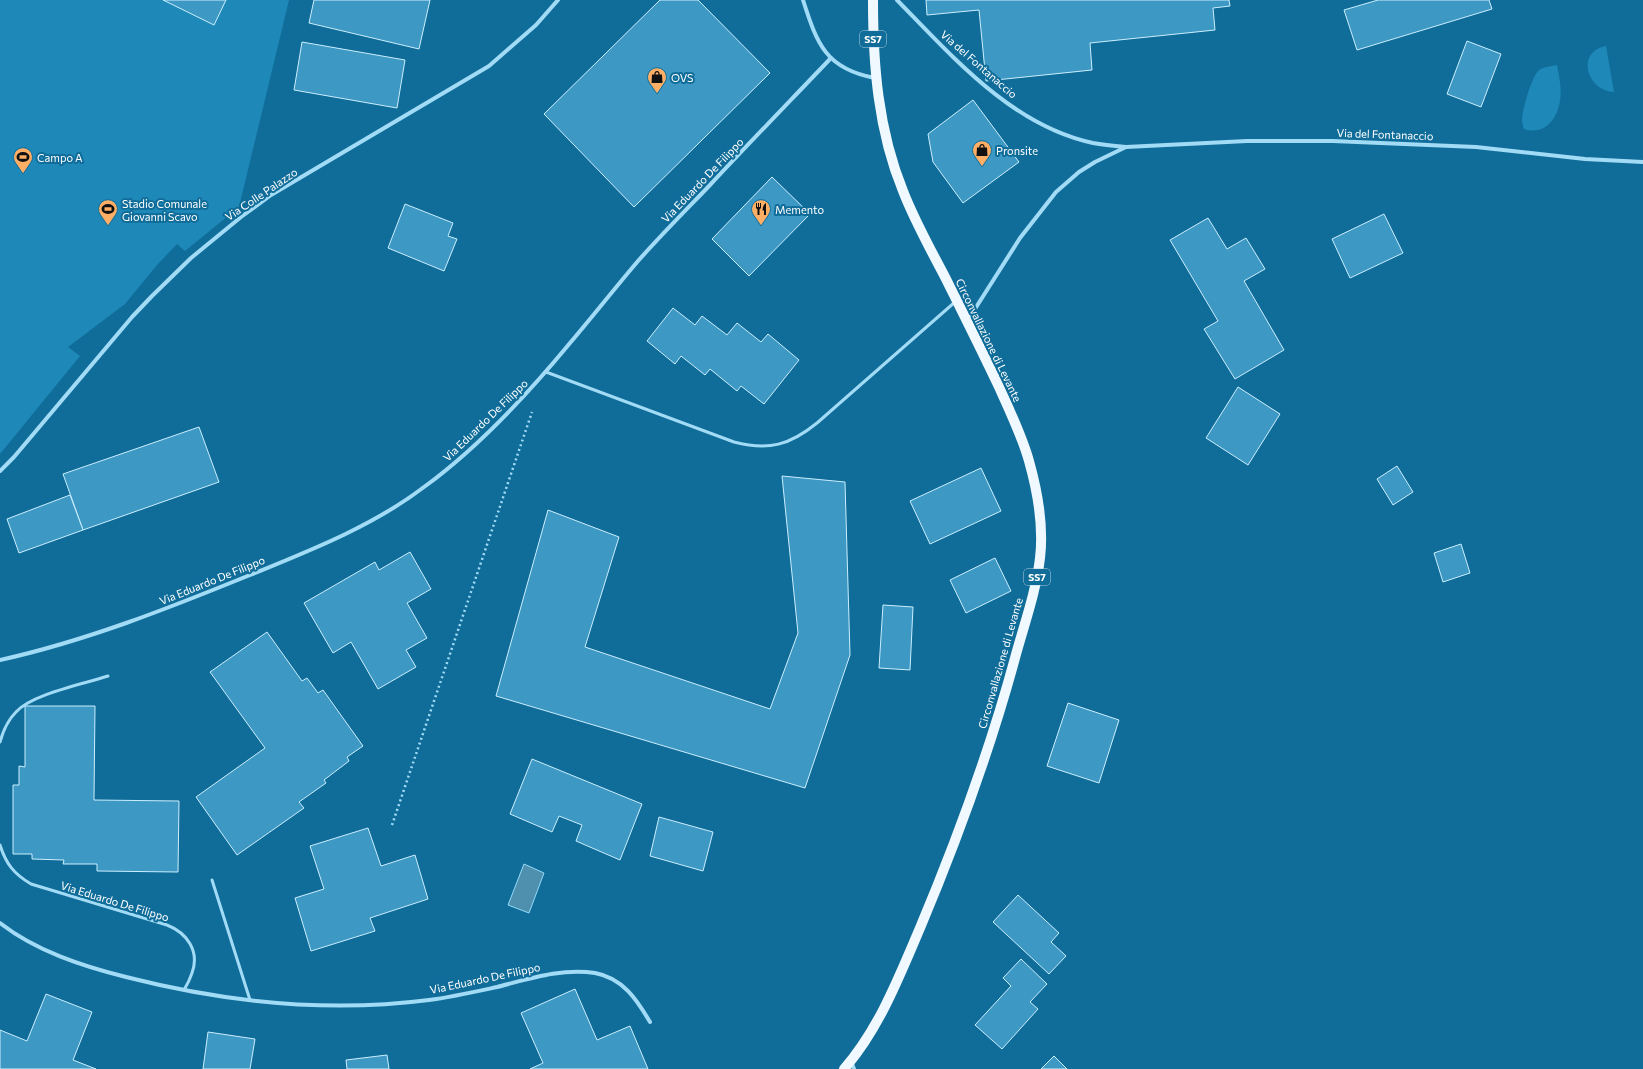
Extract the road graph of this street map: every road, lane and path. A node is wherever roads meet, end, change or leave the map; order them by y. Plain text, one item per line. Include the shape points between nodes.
1 (558, 0) edge
2 (803, 0) edge
3 (873, 0) edge
4 (897, 0) edge
5 (831, 58) junction
6 (876, 78) junction
7 (1126, 147) junction
8 (1643, 162) edge
9 (957, 300) junction
10 (967, 321) junction
11 (546, 372) junction
12 (533, 410) dead end
13 (0, 471) edge
14 (0, 660) edge
15 (108, 676) dead end
16 (0, 742) edge
17 (392, 825) dead end
18 (0, 845) edge
19 (212, 880) dead end
20 (0, 923) edge
21 (184, 990) junction
22 (250, 1000) junction
23 (650, 1022) dead end
24 (852, 1065) edge
25 (844, 1069) edge

1 - 13 street, Via Colle Palazzo via 536,25 489,66 271,195 196,253 132,317
2 - 5 street via 812,28
3 - 6 main road, Circonvallazione di Levante / SS7
4 - 7 street, Via del Fontanaccio via 973,74 1027,116 1059,132 1093,143
5 - 6 street via 855,74
5 - 11 street, Via Eduardo De Filippo via 639,260
6 - 9 main road, Circonvallazione di Levante / SS7 via 883,127 903,191 914,218
7 - 8 street, Via del Fontanaccio via 1240,141 1333,141 1476,147
7 - 10 street, Via del Fontanaccio via 1079,172 1056,192 1020,238
9 - 10 main road, Circonvallazione di Levante / SS7
9 - 11 lane via 817,423 798,437 778,446 754,446 734,442
10 - 24 main road, Circonvallazione di Levante / SS7 via 1013,418 1028,459 1040,513 1039,563 1004,699 946,865 892,991
11 - 14 street, Via Eduardo De Filippo via 456,461 424,487 383,514 292,558 188,600 99,632
12 - 17 path
15 - 16 lane via 25,705 11,718
18 - 21 lane, Via Eduardo De Filippo via 11,869 31,884 180,931 190,943 193,953 193,973
19 - 22 lane
20 - 21 street, Via Eduardo De Filippo via 35,944 73,961
21 - 22 street, Via Eduardo De Filippo
22 - 23 street, Via Eduardo De Filippo via 302,1005 398,1003 465,994 546,975 588,972 606,976 621,984 634,997
24 - 25 main road, Circonvallazione di Levante / SS7

